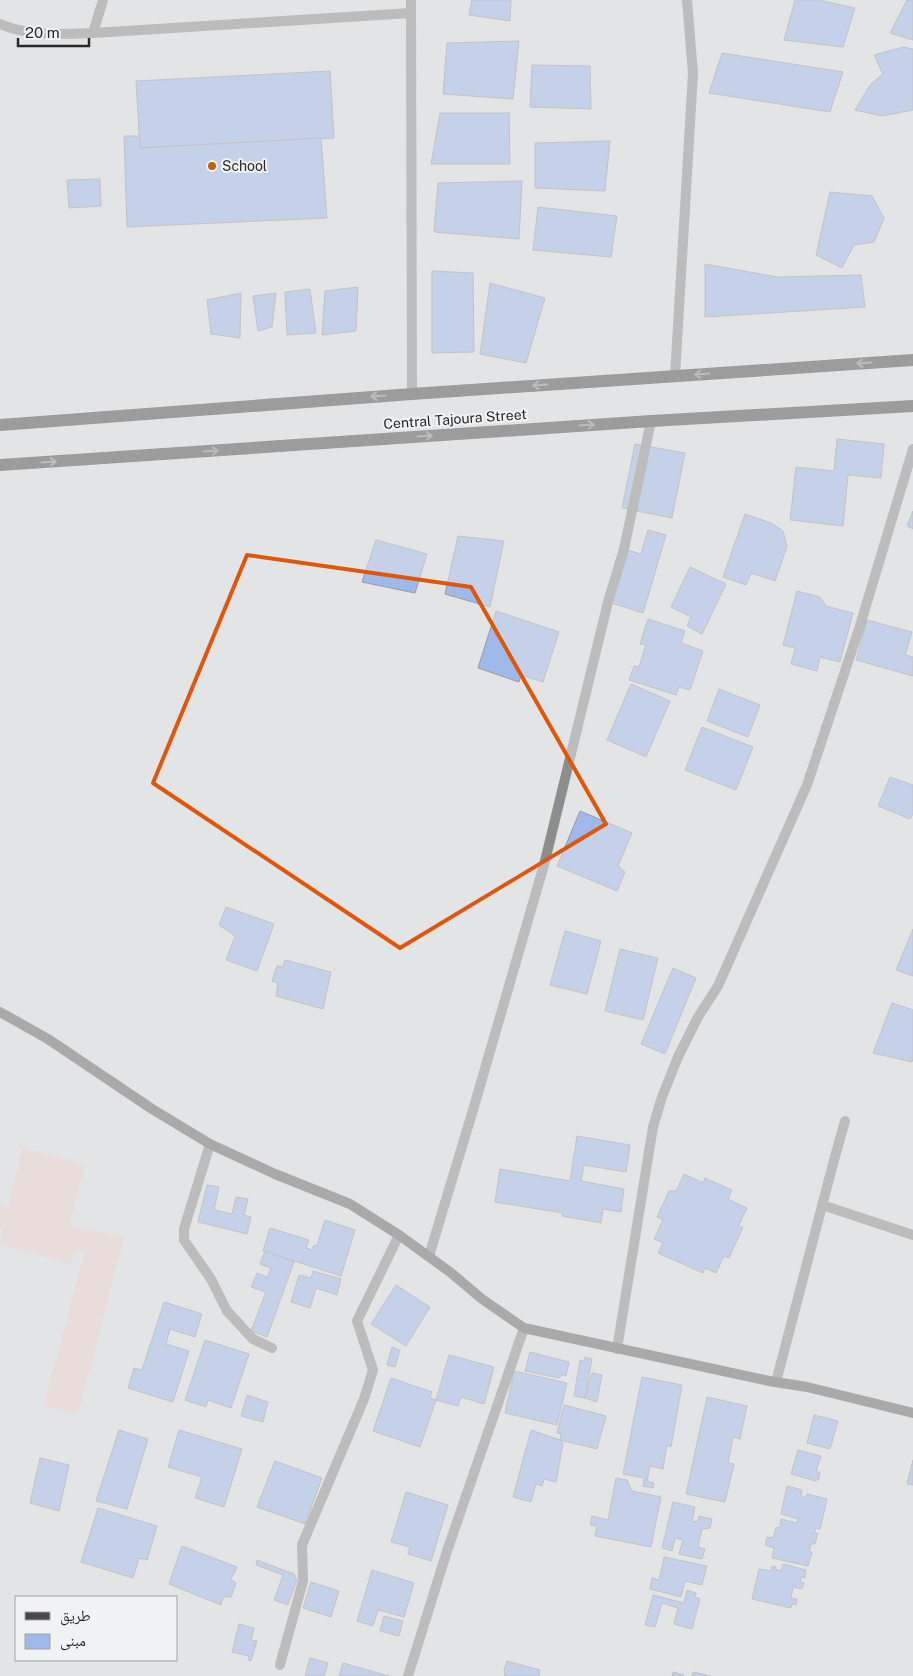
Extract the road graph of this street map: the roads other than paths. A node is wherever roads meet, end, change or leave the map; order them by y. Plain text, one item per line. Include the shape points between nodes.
1 (103, 0) edge
2 (411, 0) edge
3 (687, 0) edge
4 (411, 13) junction
5 (0, 24) edge
6 (93, 33) junction
7 (913, 360) edge
8 (676, 376) junction
9 (412, 394) junction
10 (913, 406) edge
11 (651, 421) junction
12 (0, 425) edge
13 (913, 449) edge
14 (0, 465) edge
15 (0, 1012) edge
16 (845, 1121) dead end
17 (210, 1144) junction
18 (822, 1205) junction
19 (399, 1235) junction
20 (913, 1235) edge
21 (429, 1256) junction
22 (524, 1328) junction
23 (272, 1348) dead end
24 (617, 1349) junction
25 (776, 1382) junction
26 (913, 1413) edge
27 (280, 1665) dead end
28 (408, 1676) edge

1 - 6 street
2 - 4 street
3 - 8 street via 692,73
4 - 6 street
4 - 9 street
5 - 6 street via 45,34
7 -> 8 main road
8 -> 9 main road
9 -> 12 main road
10 - 11 main road, Central Tajoura Street
14 -> 11 main road, Central Tajoura Street
11 - 21 street via 624,549 544,865
13 - 24 street via 859,629 807,785 718,986 698,1017 662,1097 653,1127
15 - 17 street via 48,1039
16 - 18 street
17 - 19 street via 350,1204
17 - 23 street via 184,1229 184,1240 211,1279 227,1311 254,1339
18 - 20 street
18 - 25 street
19 - 21 street
19 - 27 street via 357,1321 373,1370 302,1545 303,1582
21 - 22 street
22 - 24 street
22 - 28 street via 447,1551
24 - 25 street
25 - 26 street

